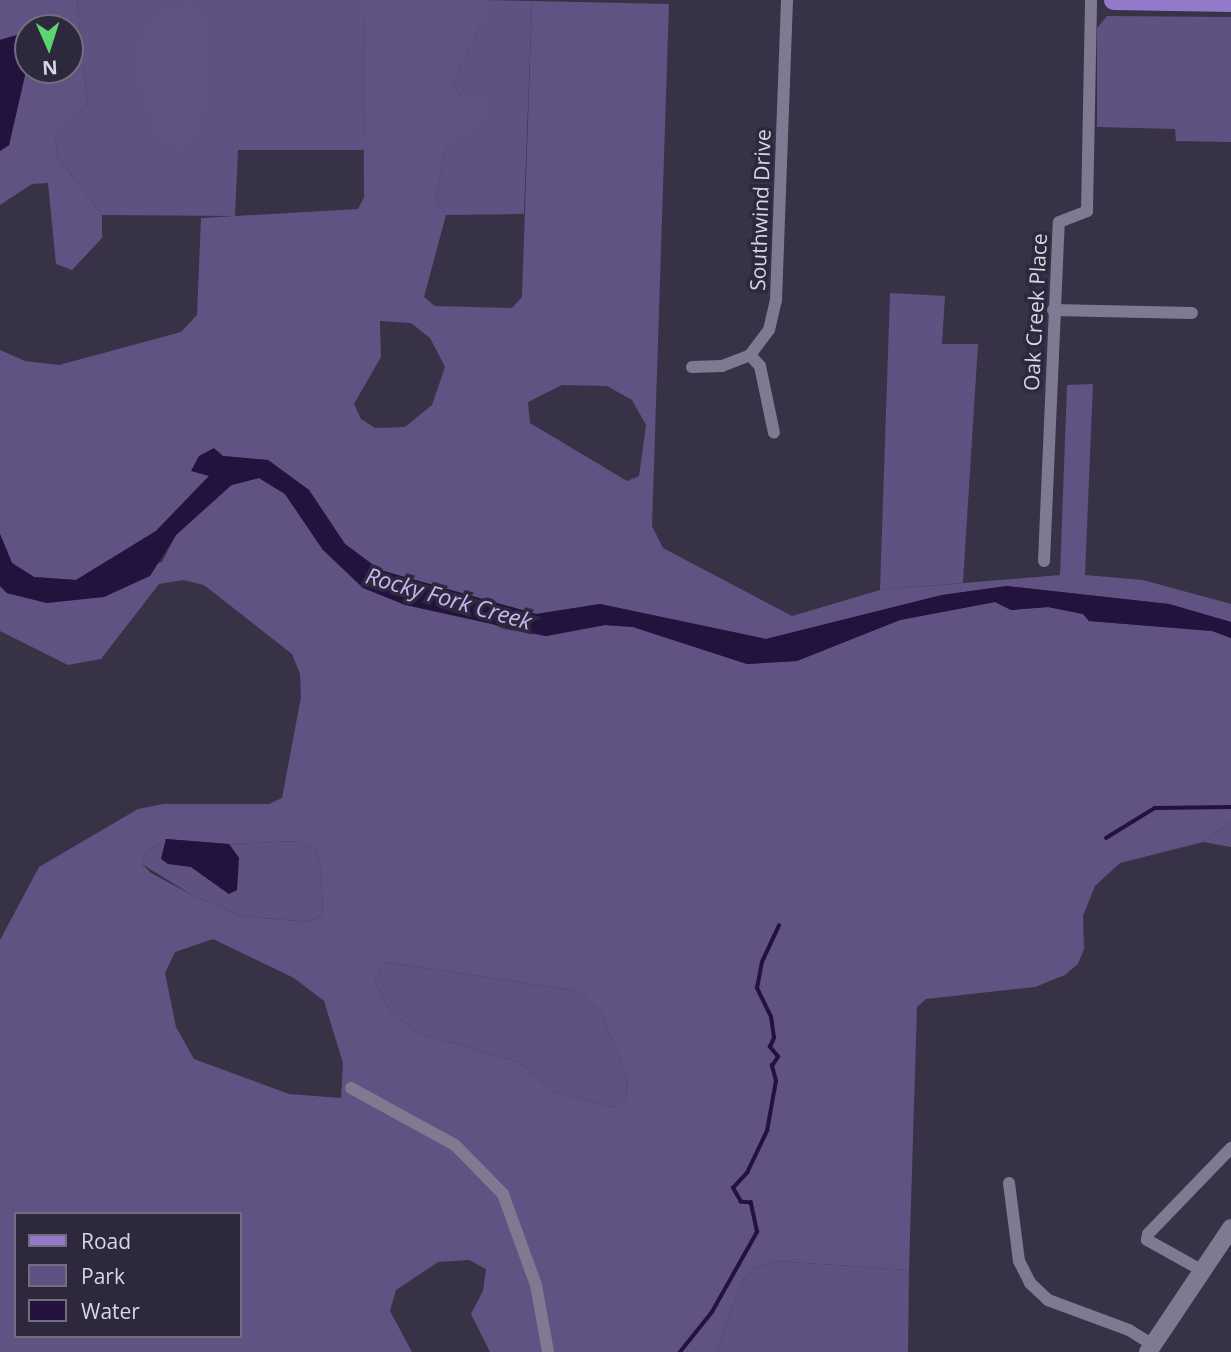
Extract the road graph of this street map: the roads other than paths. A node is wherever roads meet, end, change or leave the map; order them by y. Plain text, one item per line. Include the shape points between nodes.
1 (787, 0) edge
2 (1091, 0) edge
3 (1113, 0) edge
4 (1231, 2) edge
5 (1054, 310) junction
6 (1192, 313) dead end
7 (750, 355) junction
8 (692, 367) dead end
9 (774, 433) dead end
10 (1044, 561) dead end
11 (351, 1088) dead end
12 (1231, 1148) edge
13 (1010, 1183) dead end
14 (1231, 1228) edge
15 (1201, 1270) junction
16 (1151, 1348) edge
17 (548, 1352) edge

1 - 7 street, Southwind Drive via 776,300 769,330
2 - 5 street, Oak Creek Place via 1087,211 1059,222
3 - 4 main road
5 - 6 street
5 - 10 street, Oak Creek Place
7 - 8 street via 722,366
7 - 9 street via 760,366
11 - 17 street via 455,1145 503,1194 536,1285
12 - 15 street via 1148,1234 1147,1240
13 - 16 street via 1019,1261 1030,1283 1048,1300 1129,1330
14 - 15 main road
15 - 16 main road

